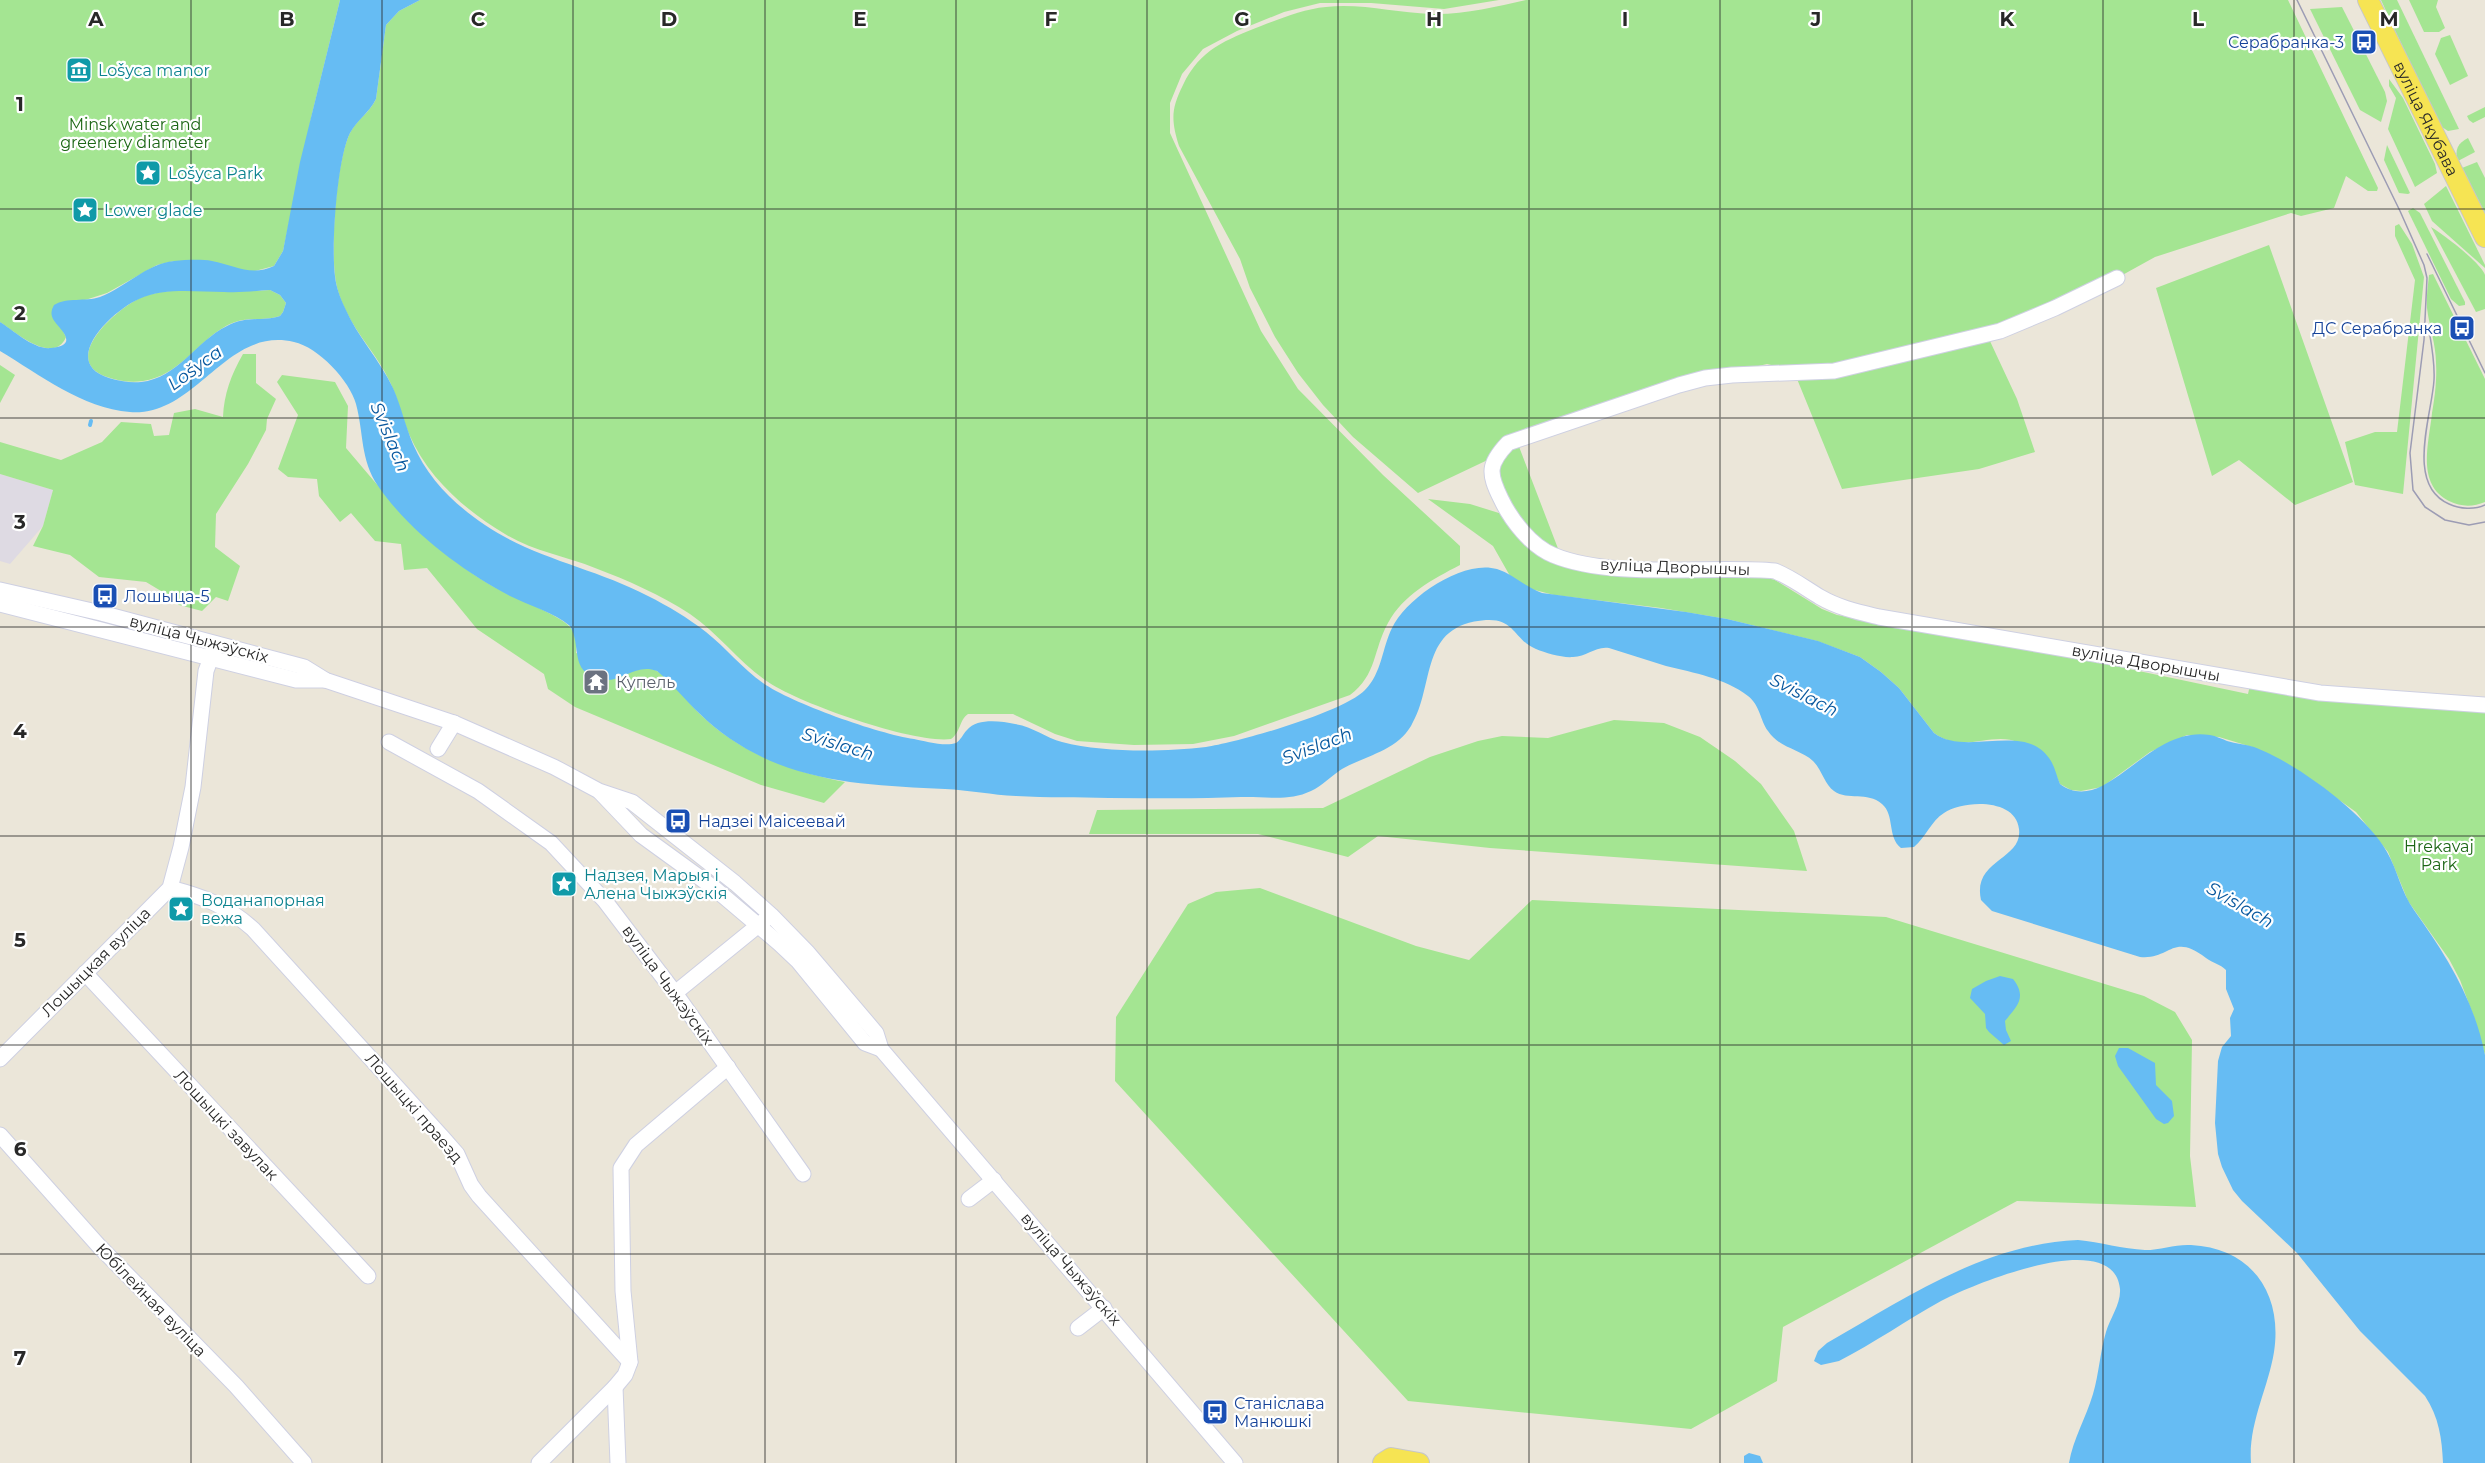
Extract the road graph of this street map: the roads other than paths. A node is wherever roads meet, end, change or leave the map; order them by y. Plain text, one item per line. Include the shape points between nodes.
1 (2368, 0) edge
2 (2485, 237) edge
3 (2117, 278) dead end
4 (0, 590) edge
5 (0, 604) edge
6 (216, 644) junction
7 (210, 659) junction
8 (326, 680) junction
9 (2485, 705) edge
10 (454, 723) junction
11 (389, 742) dead end
12 (438, 749) dead end
13 (170, 888) junction
14 (765, 920) junction
15 (85, 973) junction
16 (675, 993) junction
17 (0, 1059) edge
18 (728, 1067) junction
19 (0, 1135) edge
20 (803, 1174) dead end
21 (994, 1180) junction
22 (969, 1199) dead end
23 (368, 1276) dead end
24 (1104, 1308) junction
25 (1078, 1328) dead end
26 (630, 1362) junction
27 (615, 1387) junction
28 (304, 1463) edge
29 (539, 1463) edge
30 (618, 1463) edge
31 (1235, 1463) edge
32 (1383, 1463) edge
33 (1419, 1463) edge

1 - 2 main road, вуліца Якубава
3 - 9 street, вуліца Дворышчы via 2000,331 1834,371 1732,375 1678,385 1508,443 1496,456 1492,481 1515,522 1534,543 1552,555 1581,563 1617,568 1775,571 1842,608 1879,616 2320,693
4 - 6 street, вуліца Чыжэўскіх
5 - 7 street, вуліца Чыжэўскіх
6 - 7 street, Лошыцкая вуліца
6 - 8 street, вуліца Чыжэўскіх via 304,667
7 - 8 street, вуліца Чыжэўскіх via 296,680
7 - 13 street, Лошыцкая вуліца via 193,787
8 - 10 street, вуліца Чыжэўскіх
10 - 12 street
10 - 14 street, вуліца Чыжэўскіх via 599,791 632,802 735,883
11 - 16 street, вуліца Чыжэўскіх via 478,791 551,843 605,901
13 - 15 street, Лошыцкая вуліца
13 - 26 street, Лошыцкі праезд via 217,903 253,929 457,1154 479,1196
14 - 16 street
14 - 21 street, вуліца Чыжэўскіх via 808,953 876,1033 881,1049
15 - 17 street, Лошыцкая вуліца
15 - 23 street, Лошыцкі завулак
16 - 18 street, вуліца Чыжэўскіх
18 - 20 street, вуліца Чыжэўскіх
18 - 26 street via 636,1145 621,1168 623,1291
19 - 28 street, Юбілейная вуліца
21 - 22 street
21 - 24 street, вуліца Чыжэўскіх
24 - 25 street
24 - 31 street, вуліца Чыжэўскіх
26 - 27 street via 626,1375
27 - 29 street
27 - 30 street
32 - 33 main road via 1391,1458

